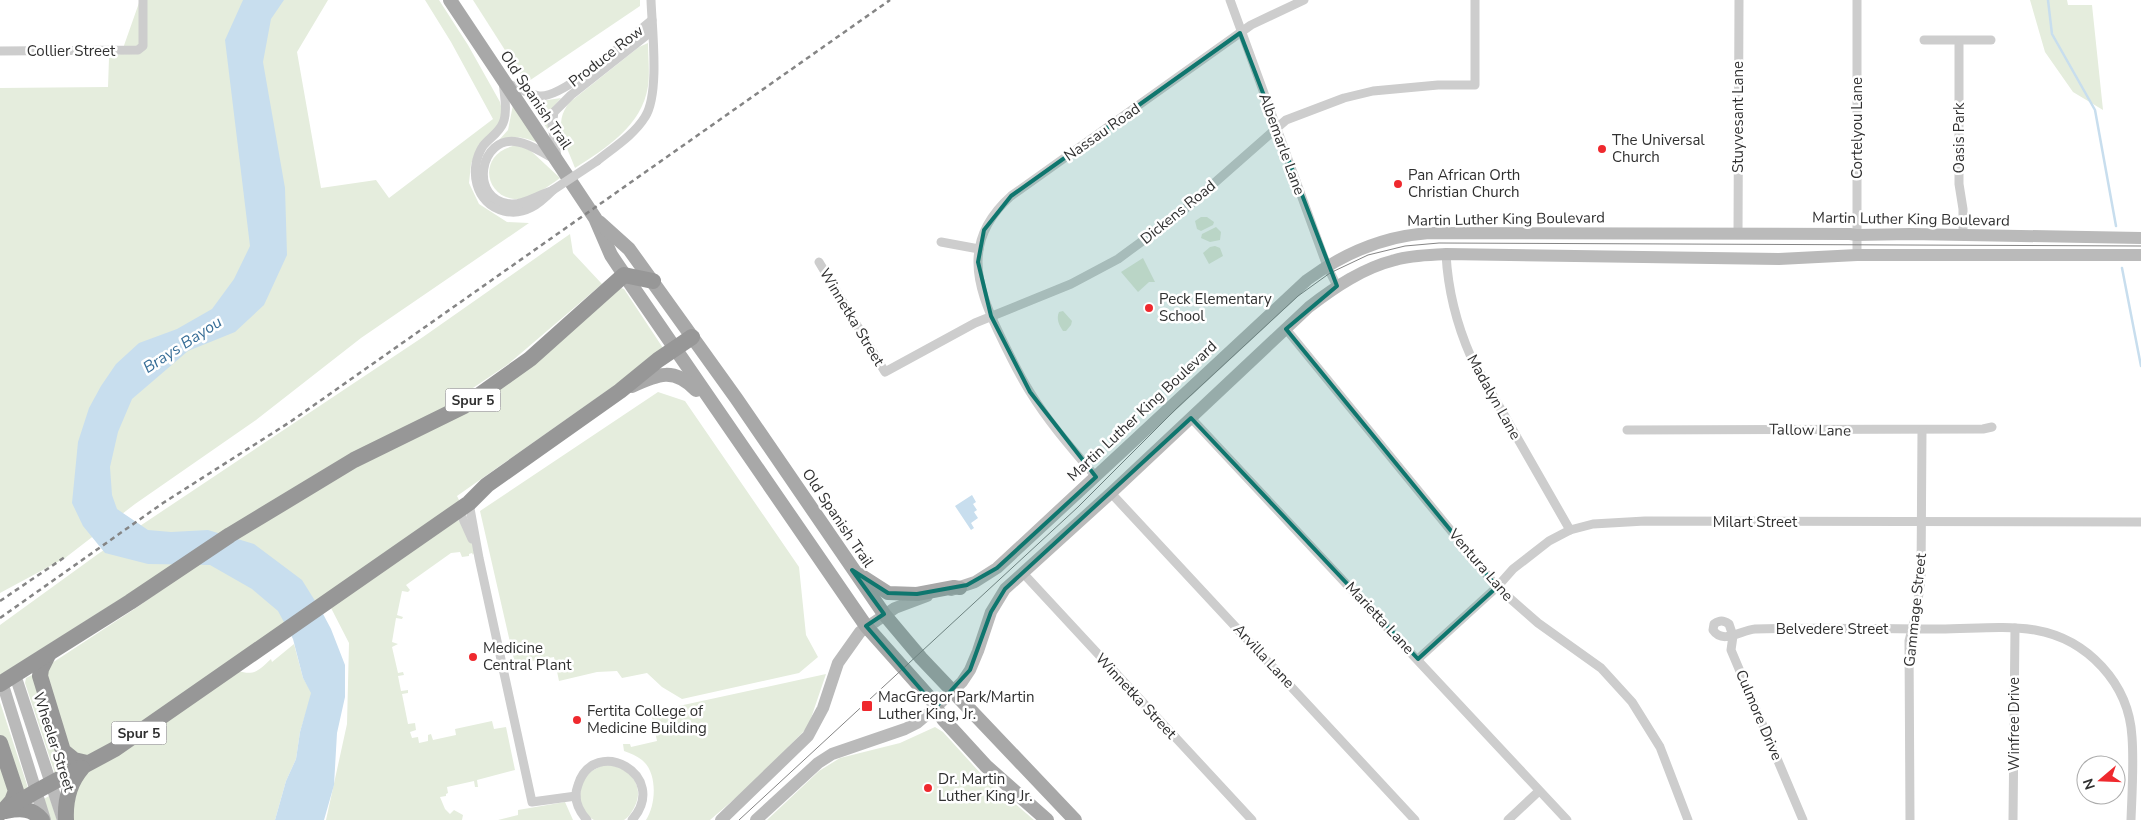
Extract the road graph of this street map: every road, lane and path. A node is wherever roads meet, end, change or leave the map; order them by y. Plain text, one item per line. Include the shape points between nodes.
1 (143, 0) edge
2 (450, 0) edge
3 (651, 0) edge
4 (1230, 0) edge
5 (1304, 0) edge
6 (1475, 0) edge
7 (1739, 0) edge
8 (1857, 0) edge
9 (652, 20) junction
10 (652, 30) junction
11 (1240, 33) junction
12 (1924, 40) dead end
13 (1991, 40) dead end
14 (1959, 41) junction
15 (0, 51) edge
16 (503, 81) junction
17 (1276, 128) junction
18 (558, 160) junction
19 (553, 190) junction
20 (595, 218) junction
21 (1738, 234) junction
22 (1856, 236) junction
23 (1963, 236) junction
24 (2141, 238) edge
25 (941, 242) dead end
26 (979, 249) junction
27 (1446, 254) junction
28 (1857, 255) junction
29 (2141, 255) edge
30 (819, 262) dead end
31 (1327, 266) junction
32 (624, 275) junction
33 (652, 281) junction
34 (1337, 286) junction
35 (991, 316) junction
36 (1286, 329) junction
37 (692, 336) junction
38 (674, 349) junction
39 (884, 372) joint
40 (620, 391) junction
41 (1191, 418) junction
42 (724, 422) junction
43 (1992, 427) dead end
44 (1627, 430) dead end
45 (1922, 430) junction
46 (1096, 477) junction
47 (1111, 493) junction
48 (464, 506) junction
49 (1922, 522) junction
50 (2141, 522) edge
51 (1570, 530) junction
52 (852, 570) junction
53 (1022, 572) junction
54 (1497, 587) junction
55 (960, 588) junction
56 (884, 614) junction
57 (1714, 624) dead end
58 (866, 626) junction
59 (2015, 628) junction
60 (1912, 629) junction
61 (1733, 636) junction
62 (48, 655) junction
63 (1418, 659) junction
64 (6, 680) edge
65 (953, 692) junction
66 (936, 707) junction
67 (0, 743) edge
68 (87, 763) junction
69 (51, 784) junction
70 (1539, 791) junction
71 (35, 792) junction
72 (576, 796) junction
73 (2, 812) edge
74 (43, 820) edge
75 (65, 820) edge
76 (587, 820) edge
77 (632, 820) edge
78 (721, 820) edge
79 (756, 820) edge
80 (1047, 820) edge
81 (1075, 820) edge
82 (1252, 820) edge
83 (1415, 820) edge
84 (1508, 820) edge
85 (1567, 820) edge
86 (1688, 820) edge
87 (1803, 820) edge
88 (1910, 820) edge
89 (2013, 820) edge
90 (2131, 820) edge

1 - 15 street, Collier Street via 142,48 133,51
2 - 16 main road, Old Spanish Trail
3 - 9 street, Produce Row
4 - 11 street, Albemarle Lane
5 - 11 street, Nassau Road via 1271,14
6 - 17 street, Dickens Road via 1475,85 1373,91 1310,110
7 - 21 street, Stuyvesant Lane
8 - 22 street, Cortelyou Lane
9 - 10 street, Produce Row
9 - 16 street, Produce Row via 568,86 551,94 539,96
10 - 18 street, Produce Row via 554,112 552,125
10 - 19 street, Produce Row, bridge via 654,93 646,117 597,161
11 - 17 street, Albemarle Lane
11 - 26 street, Nassau Road via 1011,196 992,216
12 - 14 street
13 - 14 street
14 - 23 street, Oasis Park via 1959,184
16 - 18 main road, Old Spanish Trail
16 - 19 street, Produce Row via 503,122 475,163 478,192 490,205 501,210 523,212 540,203
17 - 31 street, Albemarle Lane
17 - 35 street, Dickens Road via 1178,214 1118,259 1071,284
18 - 19 street, Produce Row via 516,141 502,144 483,164 486,188 503,202 520,204
18 - 20 main road, Old Spanish Trail
20 - 32 main road, Old Spanish Trail via 611,255
20 - 33 main road, Old Spanish Trail via 629,249
21 - 22 main road, Martin Luther King Boulevard
21 - 31 main road, Martin Luther King Boulevard via 1421,233 1372,244
22 - 23 main road, Martin Luther King Boulevard
22 - 28 street, Cortelyou Lane
23 - 24 main road, Martin Luther King Boulevard
25 - 26 street
26 - 35 street, Nassau Road via 982,290
27 - 28 main road via 1779,259
27 - 34 main road via 1395,260
27 - 51 street, Madalyn Lane via 1454,315 1465,344
28 - 29 main road
30 - 39 street, Winnetka Street
31 - 34 street, Albemarle Lane
31 - 46 main road, Martin Luther King Boulevard via 1289,296
32 - 33 highway
32 - 38 main road, Old Spanish Trail
32 - 62 highway, Spur 5 / Spur 5 via 530,360 464,406 354,460 230,535
33 - 37 main road, Old Spanish Trail
34 - 36 main road
35 - 39 street, Dickens Road
35 - 46 street via 1030,392 1058,433
36 - 41 main road
36 - 54 street, Ventura Lane
37 - 38 highway, Spur 5 / Spur 5
37 - 52 main road, Old Spanish Trail
38 - 40 highway, Spur 5 / Spur 5
38 - 42 main road, Old Spanish Trail
40 - 42 main road via 652,376 674,375 690,384
40 - 48 highway, Spur 5 / Spur 5 via 486,486
41 - 47 main road
41 - 63 street, Marietta Lane
42 - 58 main road, Old Spanish Trail
43 - 45 street, Tallow Lane
44 - 45 street, Tallow Lane
45 - 49 street, Gammage Street
46 - 55 main road, Martin Luther King Boulevard via 997,568
47 - 53 main road
47 - 83 street, Arvilla Lane
48 - 68 highway, Spur 5 / Spur 5 via 115,749
48 - 72 street via 478,551 532,802
49 - 50 street, Milart Street
49 - 51 street, Milart Street via 1645,521 1593,524
49 - 60 street, Gammage Street via 1921,579
51 - 54 street, Milart Street via 1533,552
52 - 55 main road via 888,593 917,594
52 - 56 main road, Old Spanish Trail
53 - 65 main road via 998,600 974,660
53 - 82 street, Winnetka Street
54 - 63 street, Milart Street
54 - 86 street, Ventura Lane via 1538,624 1602,668 1632,702 1660,747
55 - 56 main road, Martin Luther King Boulevard via 920,598
56 - 58 main road, Martin Luther King Boulevard
56 - 65 main road, Old Spanish Trail
57 - 61 street via 1716,635
58 - 66 main road, Old Spanish Trail
58 - 78 main road, Martin Luther King Boulevard via 838,663 823,708 808,736
59 - 60 street, Belvedere Street
59 - 89 street, Winfree Drive
59 - 90 street, Belvedere Street via 2052,633 2072,642 2094,657 2119,691 2132,735
60 - 61 street, Belvedere Street via 1747,629
60 - 88 street, Gammage Street via 1908,689
61 - 87 street, Culmore Drive via 1731,650
62 - 64 highway, Spur 5 / Spur 5
62 - 68 highway via 40,676 63,751 74,760
63 - 70 street, Marietta Lane
64 - 69 main road, Wheeler Street
64 - 71 main road, Wheeler Street
65 - 66 main road
65 - 81 main road, Old Spanish Trail
66 - 79 main road via 905,729 832,754
66 - 80 main road, Old Spanish Trail via 986,766
67 - 73 highway via 16,791
68 - 69 highway, Spur 5 / Spur 5
68 - 75 highway via 74,778 68,793
69 - 71 highway, Spur 5 / Spur 5
69 - 75 main road, Wheeler Street
70 - 84 street
70 - 85 street, Marietta Lane
71 - 73 highway, Spur 5 / Spur 5
71 - 74 main road, Wheeler Street
72 - 76 street via 579,810
72 - 77 street via 579,781 588,768 603,762 626,766 638,776 643,792 641,807
73 - 74 highway via 24,808

